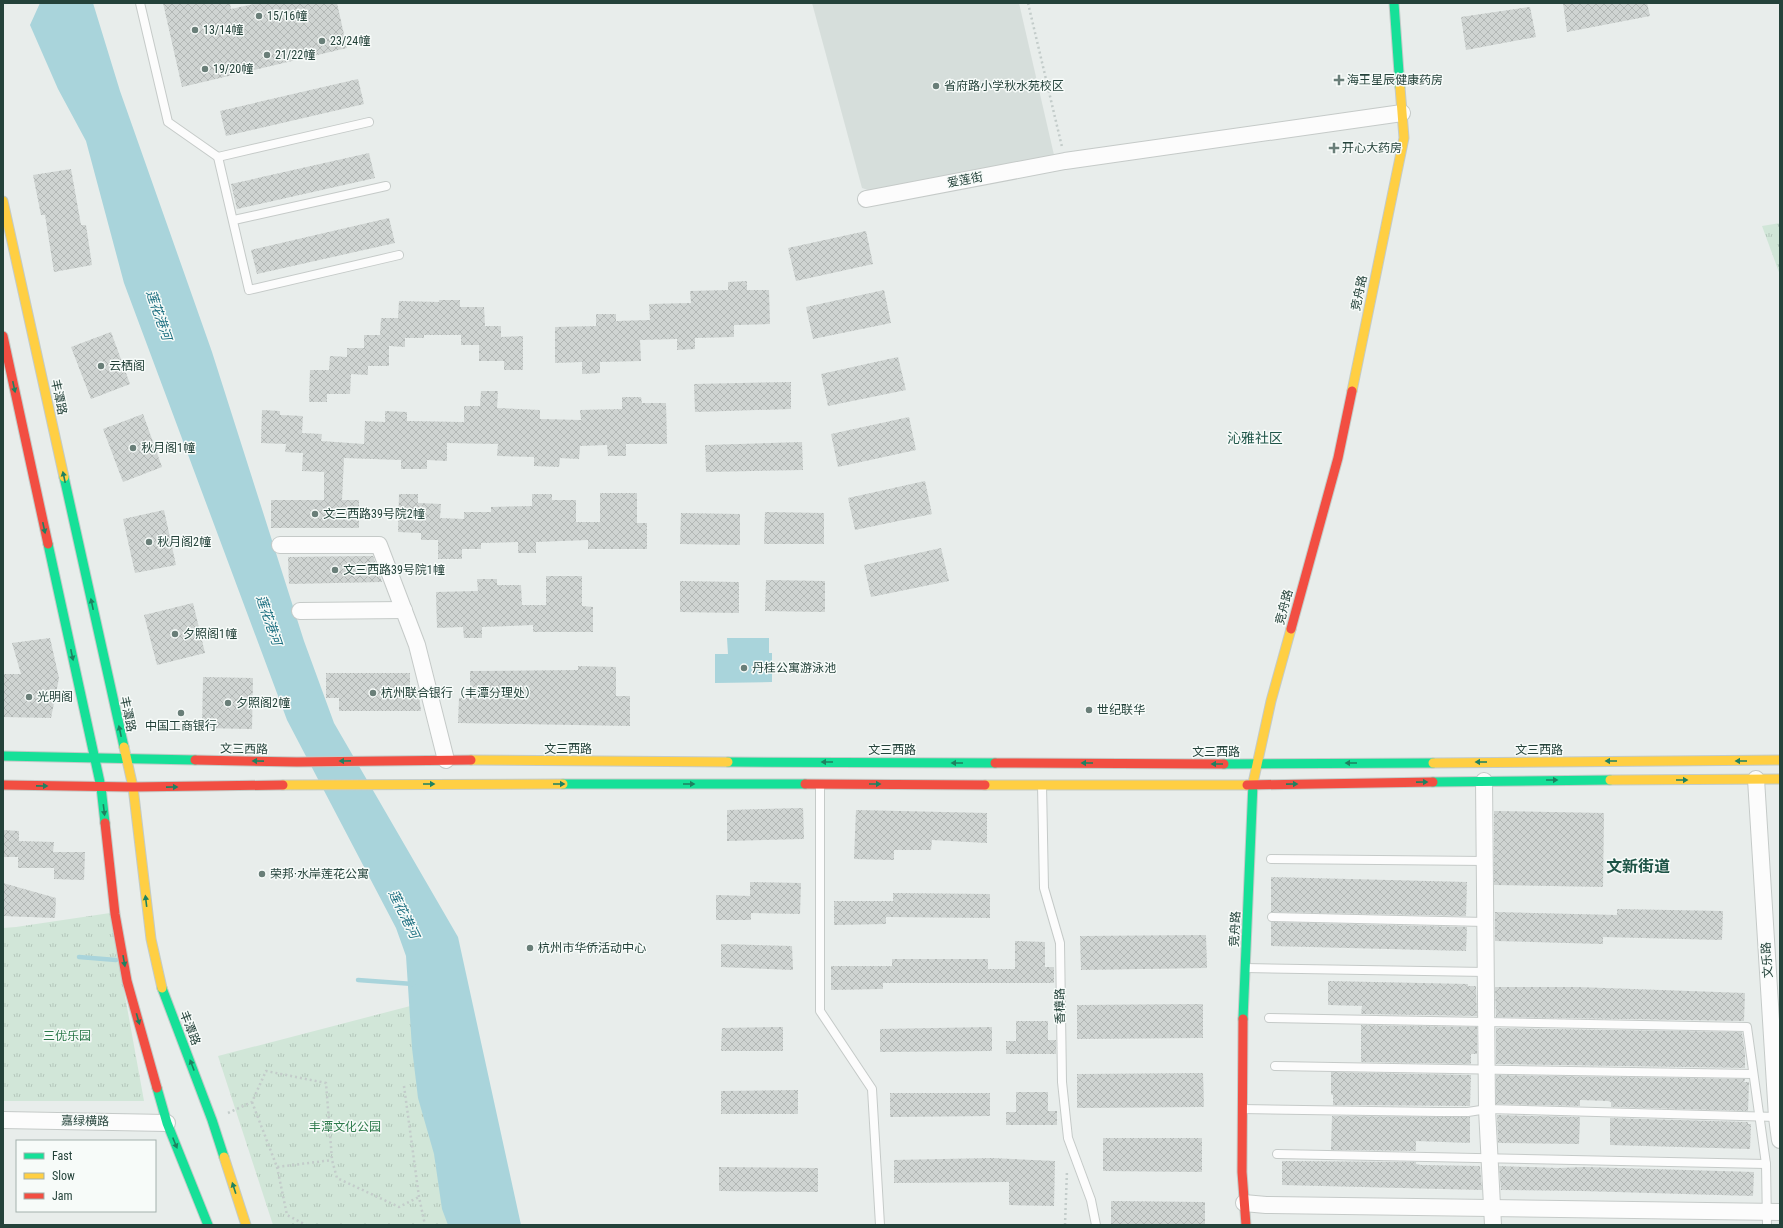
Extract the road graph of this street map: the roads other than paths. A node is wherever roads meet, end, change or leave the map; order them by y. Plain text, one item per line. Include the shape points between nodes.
1 (140, 3) edge
2 (1394, 3) edge
3 (1402, 113) junction
4 (369, 122) dead end
5 (218, 157) junction
6 (386, 186) dead end
7 (866, 198) dead end
8 (3, 201) edge
9 (234, 220) junction
10 (399, 255) dead end
11 (3, 336) edge
12 (280, 545) dead end
13 (404, 610) junction
14 (300, 611) dead end
15 (3, 756) edge
16 (94, 758) junction
17 (126, 758) junction
18 (446, 760) junction
19 (1780, 760) edge
20 (1256, 764) junction
21 (1756, 779) junction
22 (1780, 779) edge
23 (1484, 781) junction
24 (820, 784) junction
25 (1042, 784) junction
26 (3, 785) edge
27 (1253, 785) junction
28 (101, 787) junction
29 (133, 788) junction
30 (1271, 858) dead end
31 (1484, 862) junction
32 (1272, 917) dead end
33 (1485, 922) junction
34 (1245, 968) junction
35 (1486, 972) junction
36 (1269, 1018) dead end
37 (1486, 1021) junction
38 (1275, 1066) dead end
39 (1487, 1069) junction
40 (1753, 1074) junction
41 (1487, 1108) junction
42 (1242, 1110) junction
43 (1759, 1117) junction
44 (1777, 1117) junction
45 (3, 1120) edge
46 (167, 1123) junction
47 (1780, 1140) edge
48 (1277, 1154) dead end
49 (1490, 1159) junction
50 (1766, 1164) junction
51 (1244, 1203) junction
52 (1492, 1209) junction
53 (1771, 1216) edge
54 (208, 1225) edge
55 (246, 1225) edge
56 (880, 1225) edge
57 (1096, 1225) edge
58 (1246, 1225) edge
59 (1493, 1225) edge

1 - 5 lane via 168,122
2 - 3 main road, 竞舟路
3 - 7 street, 爱莲街 via 1065,161
3 - 20 main road, 竞舟路 via 1404,138 1338,458
4 - 5 lane
5 - 9 lane
6 - 9 lane
17 -> 8 main road, 丰潭路
9 - 10 lane via 248,290
11 -> 16 main road
12 - 13 street via 379,545
13 - 14 street
13 - 18 street via 417,645
15 - 16 main road, 文三西路
16 - 17 main road, 文三西路
16 - 28 main road
18 -> 17 main road, 文三西路 via 297,762
17 - 29 main road, 丰潭路
20 -> 18 main road, 文三西路
19 -> 20 main road, 文三西路
20 - 27 main road, 竞舟路
21 - 22 main road
23 -> 21 main road
21 - 44 street, 文乐路
27 -> 23 main road
23 - 31 street
24 -> 25 main road
29 -> 24 main road via 390,784
24 - 56 lane via 820,1011 872,1089
25 - 27 main road
25 - 57 lane, 香樟路 via 1044,888 1060,943 1062,1075 1068,1138 1091,1200
26 -> 28 main road
27 - 34 main road, 竞舟路
28 - 29 main road
28 -> 46 main road via 127,981
55 -> 29 main road, 丰潭路 via 212,1120 159,979 151,939
30 - 31 lane
31 - 33 street
32 - 33 lane
33 - 35 street
34 - 35 lane
34 - 42 main road, 竞舟路
35 - 37 street
36 - 37 lane
37 - 39 street
37 - 40 lane via 1747,1027
38 - 39 lane
39 - 40 lane
39 - 41 street
40 - 43 lane
41 - 42 lane via 1468,1112
41 - 43 lane
41 - 49 street
42 - 51 main road, 竞舟路
43 - 44 lane
43 - 50 lane
44 - 47 street, 文乐路
45 - 46 street, 嘉绿横路
46 -> 54 main road
48 - 49 lane
49 - 50 lane
49 - 52 street
50 - 53 lane
51 - 52 street
51 - 58 main road, 竞舟路
52 - 53 street
52 - 59 street

